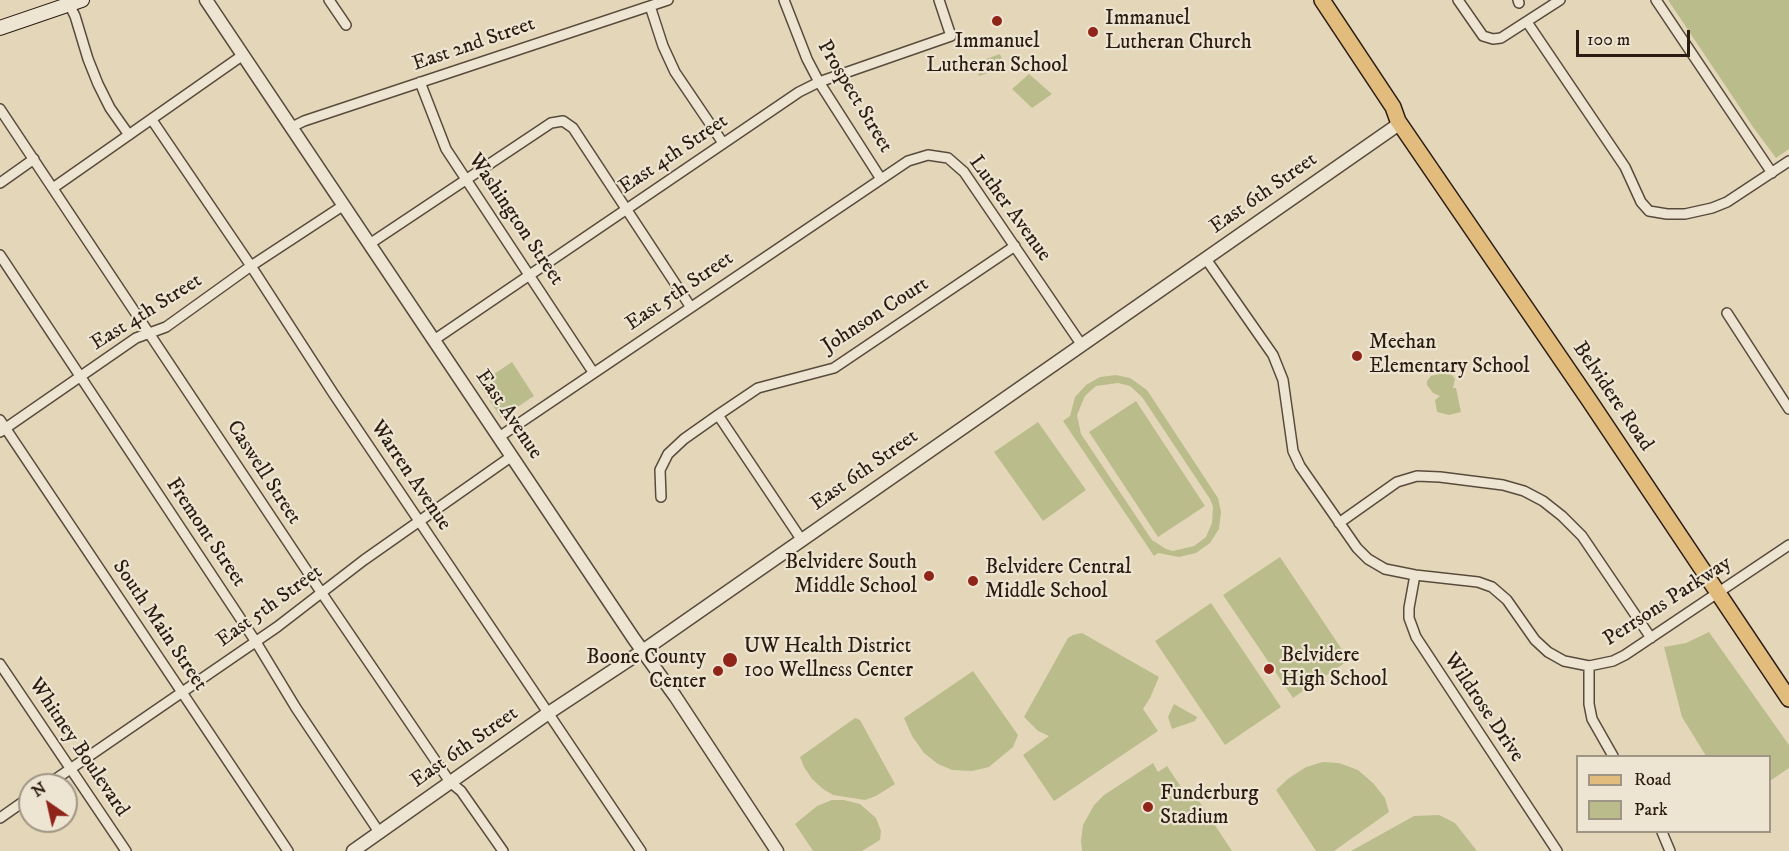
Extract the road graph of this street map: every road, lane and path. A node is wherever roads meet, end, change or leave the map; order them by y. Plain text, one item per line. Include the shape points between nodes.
1 (206, 0) edge
2 (330, 0) edge
3 (668, 0) edge
4 (783, 0) edge
5 (939, 0) edge
6 (1311, 0) edge
7 (1322, 0) edge
8 (1458, 0) edge
9 (1560, 0) edge
10 (1656, 0) edge
11 (73, 1) edge
12 (650, 6) junction
13 (1527, 22) junction
14 (346, 26) dead end
15 (0, 28) edge
16 (243, 56) junction
17 (420, 82) junction
18 (819, 82) junction
19 (0, 109) edge
20 (152, 120) junction
21 (1398, 123) junction
22 (292, 127) junction
23 (129, 135) junction
24 (723, 143) junction
25 (34, 159) junction
26 (1789, 161) edge
27 (1772, 172) junction
28 (881, 179) junction
29 (466, 180) junction
30 (0, 183) edge
31 (53, 188) junction
32 (344, 205) junction
33 (626, 210) junction
34 (371, 243) junction
35 (1015, 246) junction
36 (0, 255) edge
37 (1206, 259) junction
38 (250, 266) junction
39 (530, 274) junction
40 (690, 306) junction
41 (1727, 313) dead end
42 (149, 333) junction
43 (434, 340) junction
44 (1081, 344) junction
45 (593, 372) junction
46 (80, 377) junction
47 (1789, 409) edge
48 (718, 415) junction
49 (2, 427) edge
50 (499, 437) junction
51 (512, 456) junction
52 (661, 497) dead end
53 (419, 521) junction
54 (1339, 523) junction
55 (801, 539) junction
56 (1789, 544) edge
57 (1415, 575) junction
58 (321, 592) junction
59 (1717, 592) junction
60 (1651, 638) junction
61 (256, 642) junction
62 (644, 650) junction
63 (0, 664) edge
64 (1589, 666) junction
65 (182, 692) junction
66 (1789, 699) edge
67 (547, 714) junction
68 (1612, 755) edge
69 (71, 769) junction
70 (65, 773) edge
71 (450, 782) junction
72 (18, 805) edge
73 (0, 818) edge
74 (379, 832) junction
75 (1663, 833) edge
76 (126, 851) edge
77 (288, 851) edge
78 (353, 851) edge
79 (503, 851) edge
80 (641, 851) edge
81 (777, 851) edge
82 (1557, 851) edge
83 (1670, 851) edge

1 - 16 street, East Avenue
2 - 14 street
3 - 12 street, East 2nd Street
4 - 18 street, Prospect Street
5 - 18 street, East 4th Street via 951,36
6 - 21 main road, Belvidere Road via 1385,113
7 - 21 main road, Belvidere Road via 1393,107
8 - 13 street via 1473,24 1488,38 1501,38
9 - 13 street
10 - 27 street
11 - 15 main road
11 - 23 street via 98,84
12 - 17 street, East 2nd Street
12 - 24 street via 675,72
13 - 27 street via 1625,167 1645,207 1654,213 1693,213 1719,206
16 - 20 street
16 - 22 street, East Avenue
17 - 22 street, East 2nd Street
17 - 29 street, Washington Street via 446,149
18 - 24 street, East 4th Street
18 - 28 street, Prospect Street
19 - 25 street, Caswell Street
20 - 23 street
20 - 38 street, Warren Avenue
21 - 37 street, East 6th Street
21 - 59 main road, Belvidere Road
22 - 32 street, East Avenue
23 - 31 street
24 - 33 street, East 4th Street
25 - 30 street
25 - 31 street, Caswell Street
26 - 27 street
28 - 35 street, Luther Avenue via 915,158 948,158 964,172
28 - 40 street, East 5th Street
29 - 33 street via 550,123 563,121 573,128
29 - 34 street
29 - 39 street, Washington Street
31 - 42 street, Caswell Street
32 - 34 street, East Avenue
32 - 38 street, East 4th Street
33 - 39 street, East 4th Street
33 - 40 street
34 - 43 street, East Avenue
35 - 44 street, Luther Avenue
35 - 48 street, Johnson Court via 834,368 758,388
36 - 46 street, Fremont Street
37 - 44 street, East 6th Street
37 - 54 street, Perrsons Parkway via 1277,363 1293,450
38 - 42 street, East 4th Street via 166,327
38 - 53 street, Warren Avenue
39 - 43 street, East 4th Street
39 - 45 street, Washington Street
40 - 45 street, East 5th Street
41 - 47 street
42 - 46 street, East 4th Street
42 - 58 street, Caswell Street
43 - 50 street, East Avenue
44 - 55 street, East 6th Street
45 - 50 street, East 5th Street
46 - 49 street, East 4th Street
46 - 61 street, Fremont Street
48 - 52 street, Johnson Court via 668,454 660,470
48 - 55 street
49 - 65 street, South Main Street
50 - 51 street, East Avenue
51 - 53 street, East 5th Street
51 - 62 street, East Avenue
53 - 58 street, East 5th Street
53 - 67 street, Warren Avenue
54 - 57 street, Perrsons Parkway via 1368,559 1385,568
54 - 60 street via 1397,482 1417,476 1503,484 1524,491 1543,501 1582,536
55 - 62 street, East 6th Street
56 - 59 street, Perrsons Parkway
57 - 64 street, Perrsons Parkway via 1492,587 1548,652 1564,661
57 - 82 street, Wildrose Drive via 1408,608 1416,637
58 - 61 street, East 5th Street
58 - 71 street, Caswell Street
59 - 60 street, Perrsons Parkway
59 - 66 main road, Belvidere Road
60 - 64 street, Perrsons Parkway via 1613,661
61 - 65 street, East 5th Street
61 - 74 street, Fremont Street
62 - 67 street, East 6th Street
62 - 81 street, East Avenue
63 - 69 street, Whitney Boulevard
64 - 68 street via 1592,719
65 - 69 street, East 5th Street
65 - 77 street, South Main Street
67 - 71 street, East 6th Street
67 - 80 street, Warren Avenue
69 - 70 street, East 5th Street
69 - 76 street, Whitney Boulevard
71 - 74 street, East 6th Street
71 - 79 street, Caswell Street
72 - 73 street
74 - 78 street, East 6th Street
75 - 83 street

